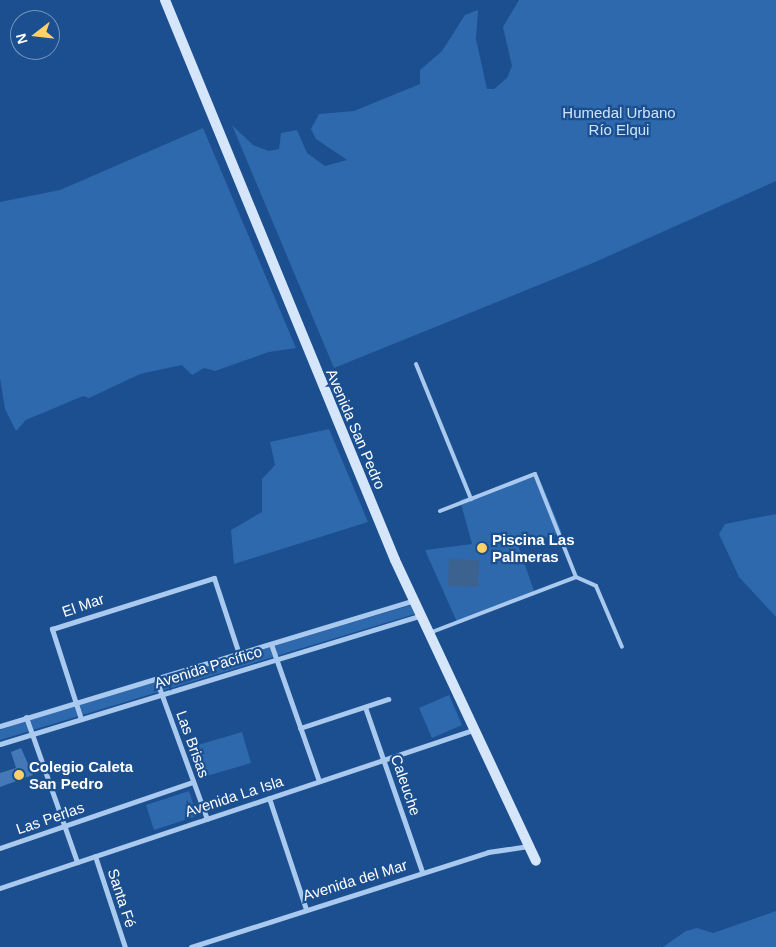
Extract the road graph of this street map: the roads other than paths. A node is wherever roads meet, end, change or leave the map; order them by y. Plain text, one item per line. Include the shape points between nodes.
1 (165, 0) edge
2 (416, 364) dead end
3 (471, 499) junction
4 (440, 511) dead end
5 (576, 577) junction
6 (415, 600) junction
7 (423, 615) junction
8 (432, 632) junction
9 (271, 644) junction
10 (622, 647) dead end
11 (239, 654) junction
12 (276, 660) junction
13 (156, 679) junction
14 (161, 695) junction
15 (388, 699) dead end
16 (76, 702) junction
17 (365, 707) junction
18 (26, 717) junction
19 (81, 719) junction
20 (0, 726) edge
21 (300, 728) junction
22 (476, 729) junction
23 (31, 734) junction
24 (0, 744) edge
25 (384, 760) junction
26 (319, 781) junction
27 (194, 782) junction
28 (269, 798) junction
29 (207, 819) junction
30 (64, 826) junction
31 (529, 846) junction
32 (0, 848) edge
33 (95, 856) junction
34 (77, 862) junction
35 (536, 862) dead end
36 (422, 872) junction
37 (0, 888) edge
38 (306, 909) junction
39 (125, 947) edge
40 (191, 947) edge

1 - 6 street, Avenida San Pedro via 376,516
2 - 3 lane
3 - 4 lane
3 - 5 lane via 535,474
5 - 8 lane
5 - 10 lane via 596,586
6 - 7 street, Avenida San Pedro
6 - 9 street, Avenida Pacífico
7 - 8 street, Avenida San Pedro
7 - 12 street, Avenida Pacífico
8 - 22 street, Avenida San Pedro
9 - 11 street, Avenida Pacífico
9 - 12 street
11 - 13 street, Avenida Pacífico
11 - 16 street, El Mar via 214,578 52,629
12 - 14 street, Avenida Pacífico
12 - 21 street
13 - 14 street, Las Brisas
13 - 16 street, Avenida Pacífico
14 - 19 street, Avenida Pacífico
14 - 27 street, Las Brisas
15 - 17 street
16 - 18 street, Avenida Pacífico
16 - 19 street, El Mar
17 - 21 street
17 - 25 street, Caleuche
18 - 20 street, Avenida Pacífico
18 - 23 street
19 - 23 street, Avenida Pacífico
21 - 26 street
22 - 25 street, Avenida La Isla
22 - 31 street, Avenida San Pedro
23 - 24 street, Avenida Pacífico
23 - 30 street
25 - 26 street, Avenida La Isla
25 - 36 street, Caleuche
26 - 28 street, Avenida La Isla
27 - 29 street, Las Brisas
27 - 30 street, Las Perlas
28 - 29 street, Avenida La Isla
28 - 38 street
29 - 33 street, Avenida La Isla
30 - 32 street, Las Perlas
30 - 34 street
31 - 35 street, Avenida San Pedro
31 - 36 street, Avenida del Mar via 488,852
33 - 34 street, Avenida La Isla
33 - 39 street, Santa Fé
34 - 37 street, Avenida La Isla
36 - 38 street, Avenida del Mar
38 - 40 street, Avenida del Mar

